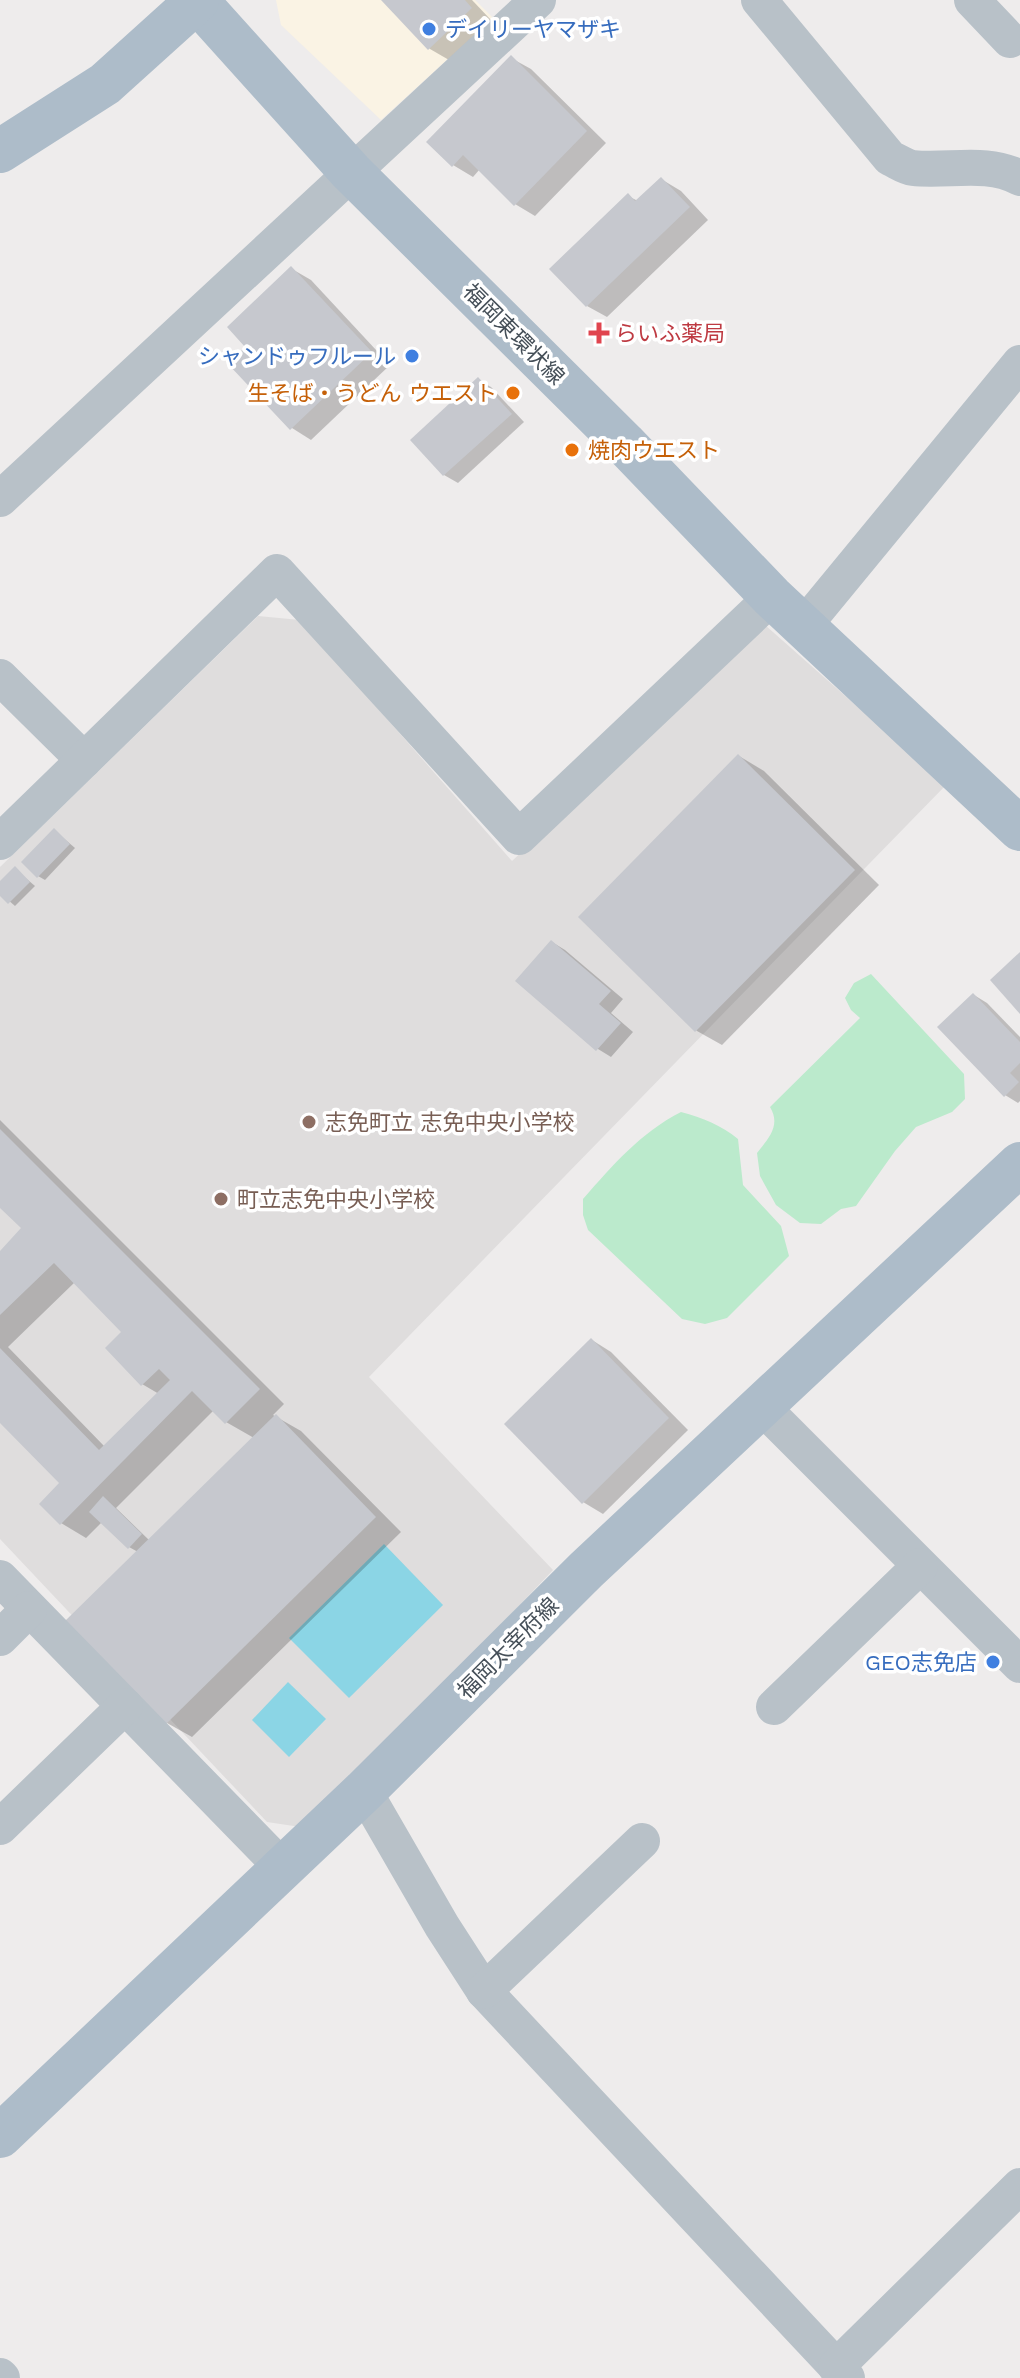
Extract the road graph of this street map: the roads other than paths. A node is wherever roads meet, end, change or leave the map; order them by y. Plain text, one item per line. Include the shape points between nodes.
1 (197, 0) edge
2 (538, 0) edge
3 (759, 0) edge
4 (972, 0) edge
5 (1010, 40) dead end
6 (0, 151) edge
7 (351, 172) junction
8 (1020, 178) edge
9 (1020, 363) edge
10 (0, 499) edge
11 (772, 597) junction
12 (802, 628) junction
13 (0, 677) edge
14 (84, 760) junction
15 (1020, 829) edge
16 (0, 842) edge
17 (1020, 1164) edge
18 (761, 1406) junction
19 (920, 1566) junction
20 (0, 1578) edge
21 (29, 1609) junction
22 (0, 1638) edge
23 (1020, 1665) edge
24 (125, 1706) junction
25 (774, 1707) dead end
26 (364, 1791) junction
27 (0, 1827) edge
28 (642, 1841) dead end
29 (282, 1867) junction
30 (484, 1991) junction
31 (0, 2136) edge
32 (1020, 2186) edge
33 (841, 2372) edge

1 - 6 main road, 福岡東環状線 via 105,84
1 - 7 main road, 福岡東環状線
2 - 7 street
3 - 8 street via 890,158 910,168 991,169
4 - 5 street
7 - 10 street
7 - 11 main road, 福岡東環状線
9 - 12 street
11 - 12 main road, 福岡東環状線
11 - 14 street via 519,837 277,572
12 - 15 main road, 福岡東環状線
13 - 14 street
14 - 16 street
17 - 18 main road, 福岡太宰府線
18 - 19 street
18 - 26 main road, 福岡太宰府線 via 586,1570
19 - 23 street
19 - 25 street
20 - 21 street
21 - 22 street
21 - 24 street
24 - 27 street
24 - 29 street
26 - 29 main road, 福岡太宰府線
26 - 30 street
28 - 30 street
29 - 31 main road, 福岡太宰府線
30 - 33 street
32 - 33 street

